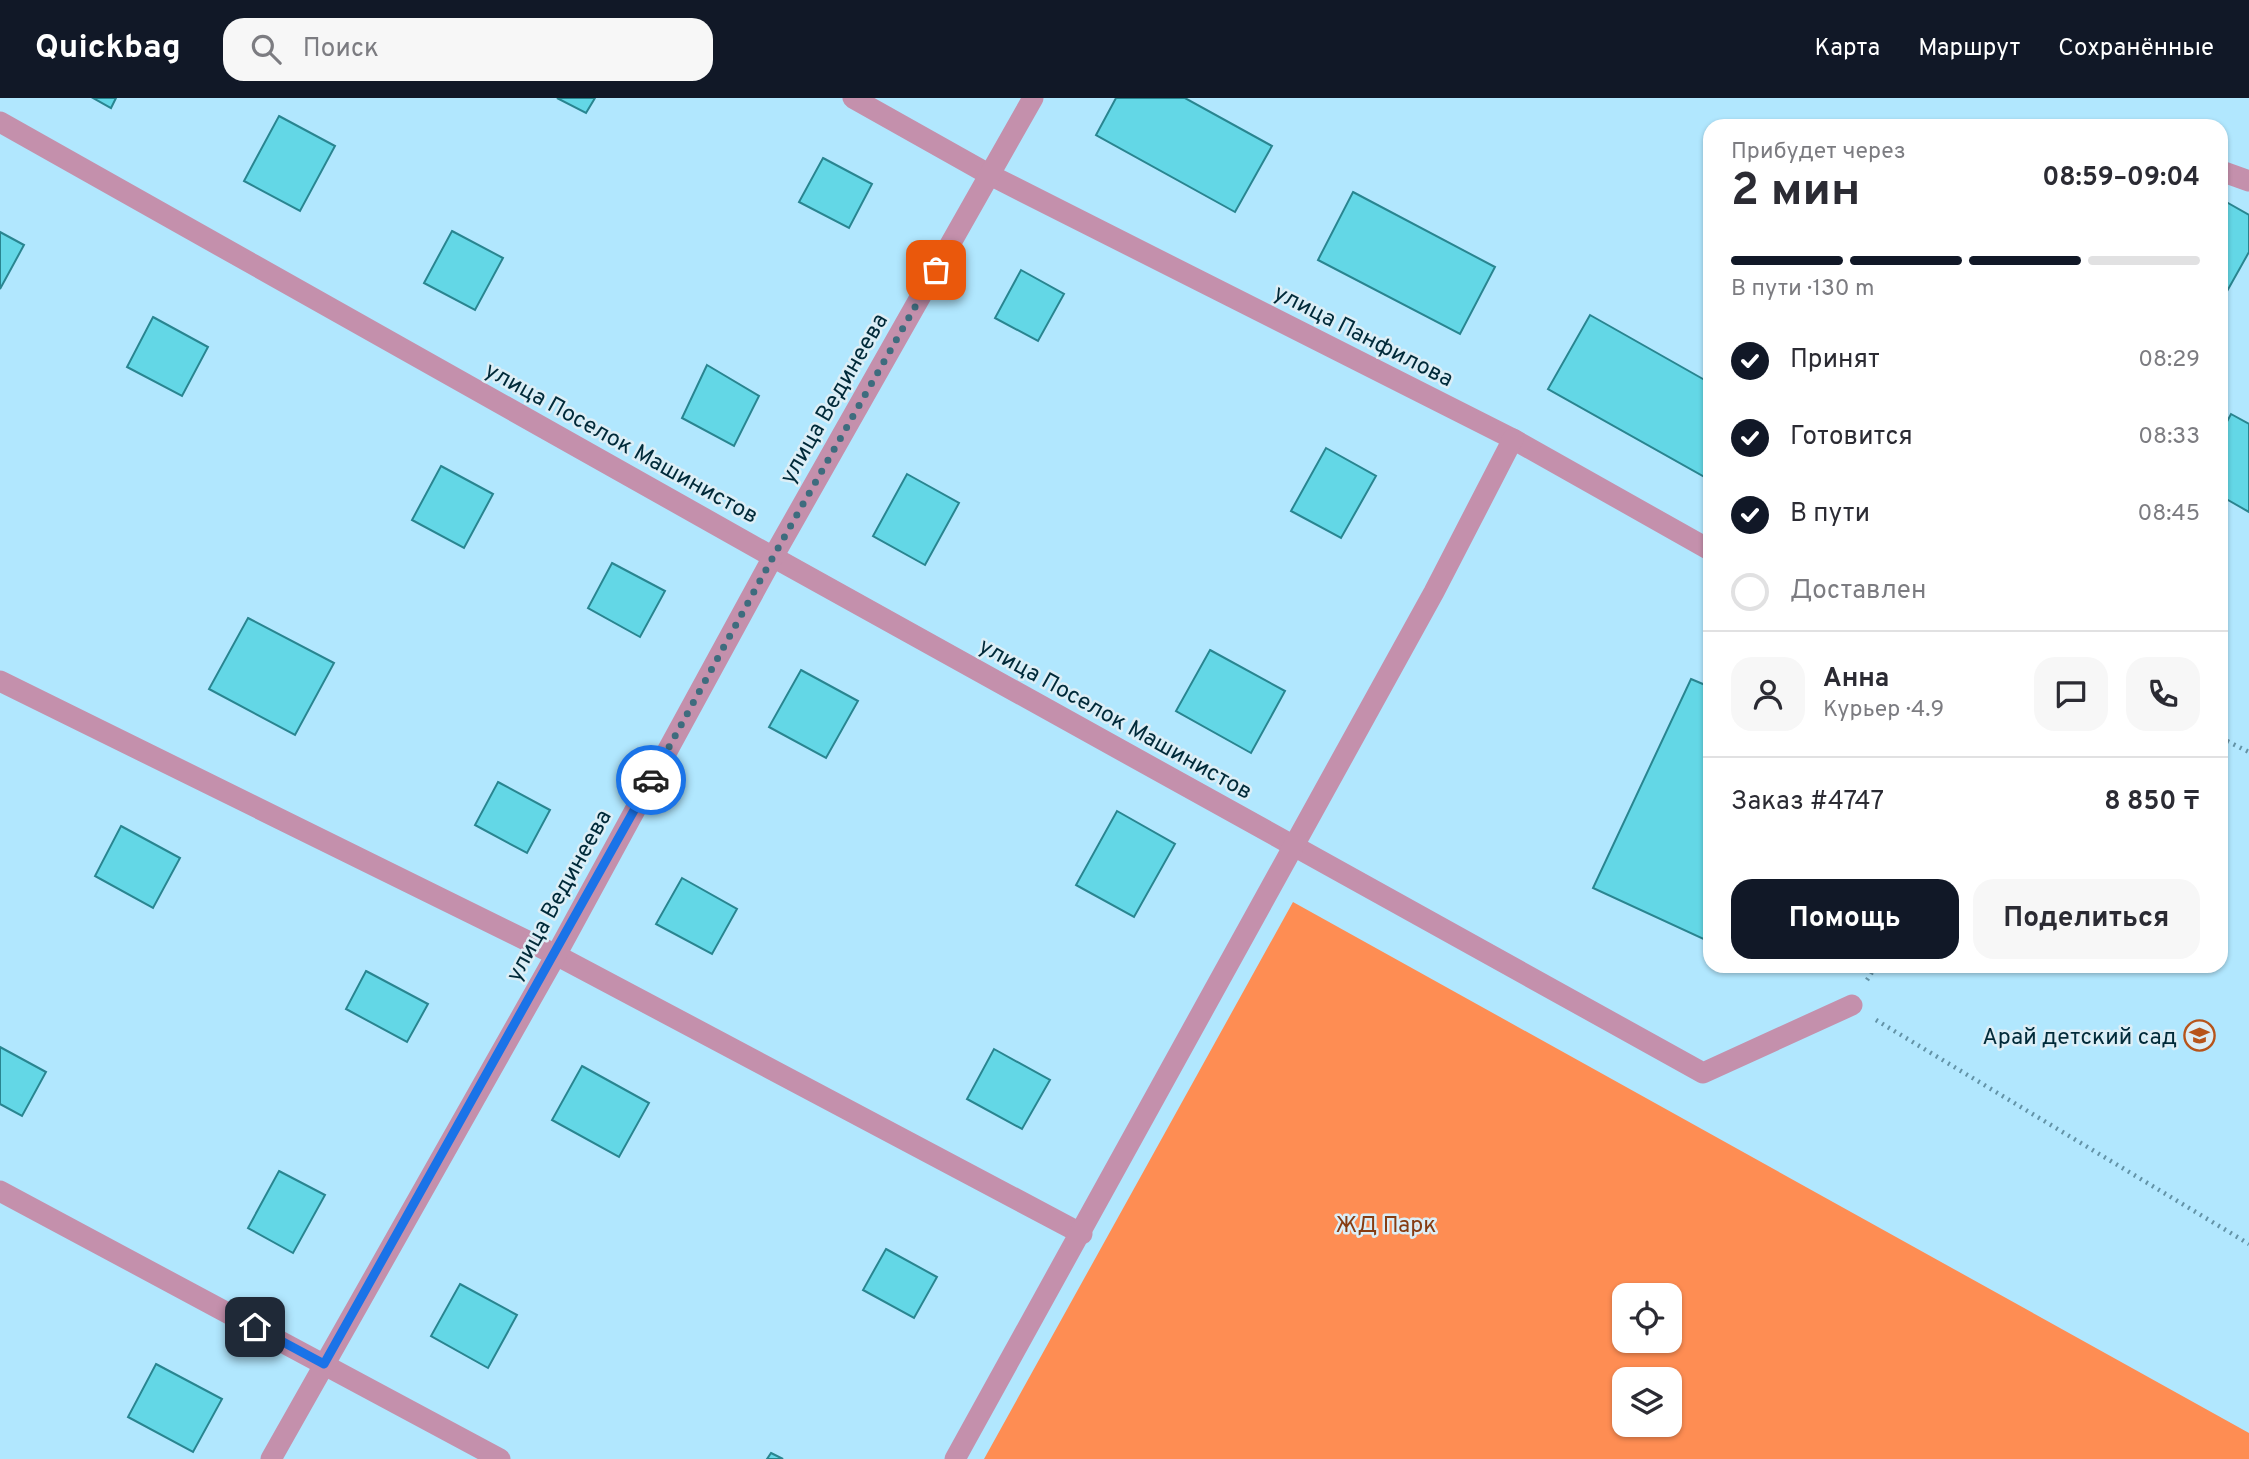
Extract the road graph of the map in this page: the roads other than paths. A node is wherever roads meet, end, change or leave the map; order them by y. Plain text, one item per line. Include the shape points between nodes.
1 (853, 98) edge
2 (1033, 98) edge
3 (0, 122) edge
4 (2228, 174) edge
5 (990, 175) junction
6 (2249, 181) edge
7 (1513, 439) junction
8 (1703, 546) edge
9 (773, 557) junction
10 (0, 681) edge
11 (1292, 845) junction
12 (556, 955) junction
13 (1852, 1005) road end
14 (0, 1191) edge
15 (1082, 1234) junction
16 (324, 1364) junction
17 (271, 1459) edge
18 (500, 1459) edge
19 (955, 1459) edge

1 - 5 street
2 - 5 street, улица Вединеева
3 - 9 street, улица Поселок Машинистов
4 - 6 street
5 - 7 street, улица Панфилова
5 - 9 street, улица Вединеева
7 - 8 street, улица Панфилова
7 - 11 street via 1434,592
9 - 11 street, улица Поселок Машинистов
9 - 12 street, улица Вединеева
10 - 12 street
11 - 13 street, улица Поселок Машинистов via 1703,1073
11 - 15 street
12 - 15 street
12 - 16 street, улица Вединеева
14 - 16 street
15 - 19 street
16 - 17 street, улица Вединеева
16 - 18 street

